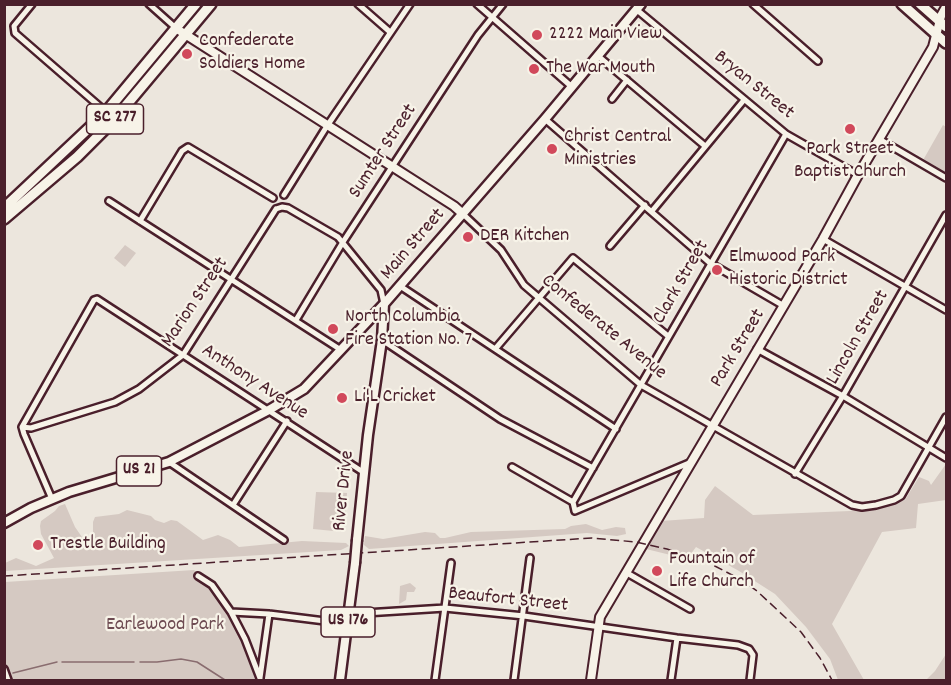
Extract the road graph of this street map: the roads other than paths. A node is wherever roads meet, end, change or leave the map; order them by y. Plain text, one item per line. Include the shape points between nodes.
1 (32, 4) edge
2 (149, 4) edge
3 (196, 4) edge
4 (211, 4) edge
5 (358, 4) edge
6 (410, 4) edge
7 (477, 4) edge
8 (503, 4) edge
9 (753, 4) edge
10 (902, 4) edge
11 (920, 4) edge
12 (639, 7) edge
13 (946, 8) edge
14 (492, 18) junction
15 (943, 24) edge
16 (177, 29) junction
17 (390, 32) junction
18 (937, 34) junction
19 (186, 35) junction
20 (946, 43) edge
21 (598, 56) junction
22 (818, 61) dead end
23 (627, 80) junction
24 (572, 87) junction
25 (612, 99) dead end
26 (744, 100) junction
27 (106, 112) junction
28 (545, 119) junction
29 (327, 126) junction
30 (786, 134) junction
31 (879, 139) junction
32 (705, 146) junction
33 (393, 166) junction
34 (858, 175) junction
35 (946, 178) edge
36 (284, 195) junction
37 (273, 198) junction
38 (109, 201) dead end
39 (645, 205) junction
40 (6, 206) edge
41 (288, 208) junction
42 (276, 209) junction
43 (652, 211) junction
44 (463, 214) junction
45 (946, 215) edge
46 (4, 219) edge
47 (140, 221) junction
48 (823, 239) junction
49 (343, 242) junction
50 (610, 246) dead end
51 (710, 263) junction
52 (231, 278) junction
53 (400, 286) junction
54 (905, 287) junction
55 (539, 299) junction
56 (384, 304) junction
57 (784, 306) junction
58 (946, 310) edge
59 (296, 320) junction
60 (668, 336) junction
61 (382, 340) junction
62 (496, 348) junction
63 (757, 349) junction
64 (341, 350) junction
65 (183, 355) junction
66 (641, 384) junction
67 (843, 396) junction
68 (269, 410) junction
69 (946, 417) edge
70 (287, 421) junction
71 (712, 426) junction
72 (22, 427) junction
73 (616, 429) junction
74 (928, 448) junction
75 (946, 458) edge
76 (169, 462) junction
77 (689, 463) junction
78 (512, 467) dead end
79 (593, 468) junction
80 (363, 472) junction
81 (795, 474) junction
82 (52, 499) junction
83 (573, 502) junction
84 (233, 505) junction
85 (4, 524) edge
86 (284, 540) dead end
87 (530, 558) dead end
88 (451, 563) dead end
89 (627, 573) junction
90 (198, 576) dead end
91 (445, 608) junction
92 (690, 609) dead end
93 (231, 612) junction
94 (269, 614) junction
95 (349, 614) junction
96 (524, 616) junction
97 (597, 627) junction
98 (677, 638) junction
99 (4, 669) edge
100 (260, 679) edge
101 (8, 681) edge
102 (340, 681) edge
103 (435, 681) edge
104 (514, 681) edge
105 (591, 681) edge
106 (671, 681) edge
107 (750, 681) edge

1 - 27 street via 14,26 15,33
2 - 16 street
3 - 16 highway, SC 277
4 - 19 highway, SC 277
5 - 17 street
6 - 17 street
7 - 14 street
8 - 14 street, Sumter Street
9 - 22 street
10 - 18 highway
11 - 15 highway
12 - 21 main road, Main Street / US 21
12 - 26 street, Bryan Street
13 - 15 street, Park Street
14 - 24 street
14 - 33 street, Sumter Street
15 - 18 street, Park Street
16 - 19 street, Confederate Avenue
16 - 27 highway, SC 277
17 - 29 street
18 - 20 highway
18 - 31 street, Park Street
19 - 29 street, Confederate Avenue
19 - 46 highway, SC 277 via 113,121
21 - 23 street
21 - 24 main road, Main Street / US 21
23 - 25 street
23 - 32 street
24 - 28 main road, Main Street / US 21
26 - 30 street, Bryan Street
26 - 32 street
27 - 40 highway, SC 277
28 - 39 street
28 - 44 main road, Main Street / US 21
29 - 33 street, Confederate Avenue
29 - 36 street
30 - 34 street, Bryan Street
30 - 51 street, Clark Street
31 - 34 street, Park Street
31 - 35 street
32 - 43 street
33 - 44 street, Confederate Avenue
33 - 49 street, Sumter Street
34 - 48 street, Park Street
36 - 37 street
36 - 41 street
37 - 42 street
37 - 47 street via 188,147
38 - 47 street
39 - 43 street
39 - 50 street
41 - 42 street
41 - 49 street
42 - 52 street, Marion Street
43 - 51 street
44 - 53 main road, Main Street / US 21
44 - 55 street, Confederate Avenue via 501,250 521,281
45 - 54 street, Lincoln Street
47 - 52 street
48 - 54 street
48 - 57 street, Park Street
49 - 56 street via 381,290
49 - 59 street, Sumter Street
51 - 57 street
51 - 60 street, Clark Street
52 - 59 street
52 - 65 street, Marion Street
53 - 56 main road, Main Street / US 21
53 - 62 street
54 - 58 street
54 - 67 street, Lincoln Street
55 - 60 street via 573,258
55 - 62 street
55 - 66 street, Confederate Avenue
56 - 61 main road, River Drive / US 176
56 - 64 main road, Main Street / US 21
57 - 63 street, Park Street
59 - 64 street
60 - 66 street, Clark Street
61 - 79 street via 500,419
61 - 80 main road, River Drive / US 176
62 - 73 street
63 - 67 street
63 - 71 street, Park Street
64 - 68 main road, Main Street / US 21 via 304,389
65 - 68 street, Anthony Avenue
65 - 72 street, Marion Street via 115,402 31,428
65 - 72 street, Anthony Avenue via 94,300
66 - 71 street, Confederate Avenue
66 - 73 street, Clark Street
67 - 74 street
67 - 81 street, Lincoln Street
68 - 70 street, Anthony Avenue
68 - 76 main road, Main Street / US 21
69 - 74 street
70 - 80 street, Anthony Avenue
70 - 84 street
71 - 77 street, Park Street
71 - 81 street, Confederate Avenue
72 - 82 street
73 - 79 street, Clark Street
74 - 75 street
74 - 81 street, Confederate Avenue via 901,496 876,505 852,505
76 - 82 main road, Main Street / US 21
76 - 84 street
77 - 83 street via 575,511
77 - 89 street, Park Street
78 - 83 street
79 - 83 street, Clark Street
80 - 95 main road, River Drive / US 176, bridge
82 - 85 main road, Main Street / US 21
84 - 86 street
87 - 96 street
88 - 91 street
89 - 92 street
89 - 97 street, Park Street
90 - 93 street via 212,585
91 - 95 street, Beaufort Street
91 - 96 street, Beaufort Street
91 - 103 street
93 - 94 street, Beaufort Street
93 - 100 street
94 - 95 street, Beaufort Street via 341,623
94 - 100 street
95 - 102 main road, River Drive / US 176
96 - 97 street, Beaufort Street
96 - 104 street
97 - 98 street, Beaufort Street
97 - 105 street, Park Street
98 - 106 street
98 - 107 street, Beaufort Street via 749,649 753,655
99 - 101 street

